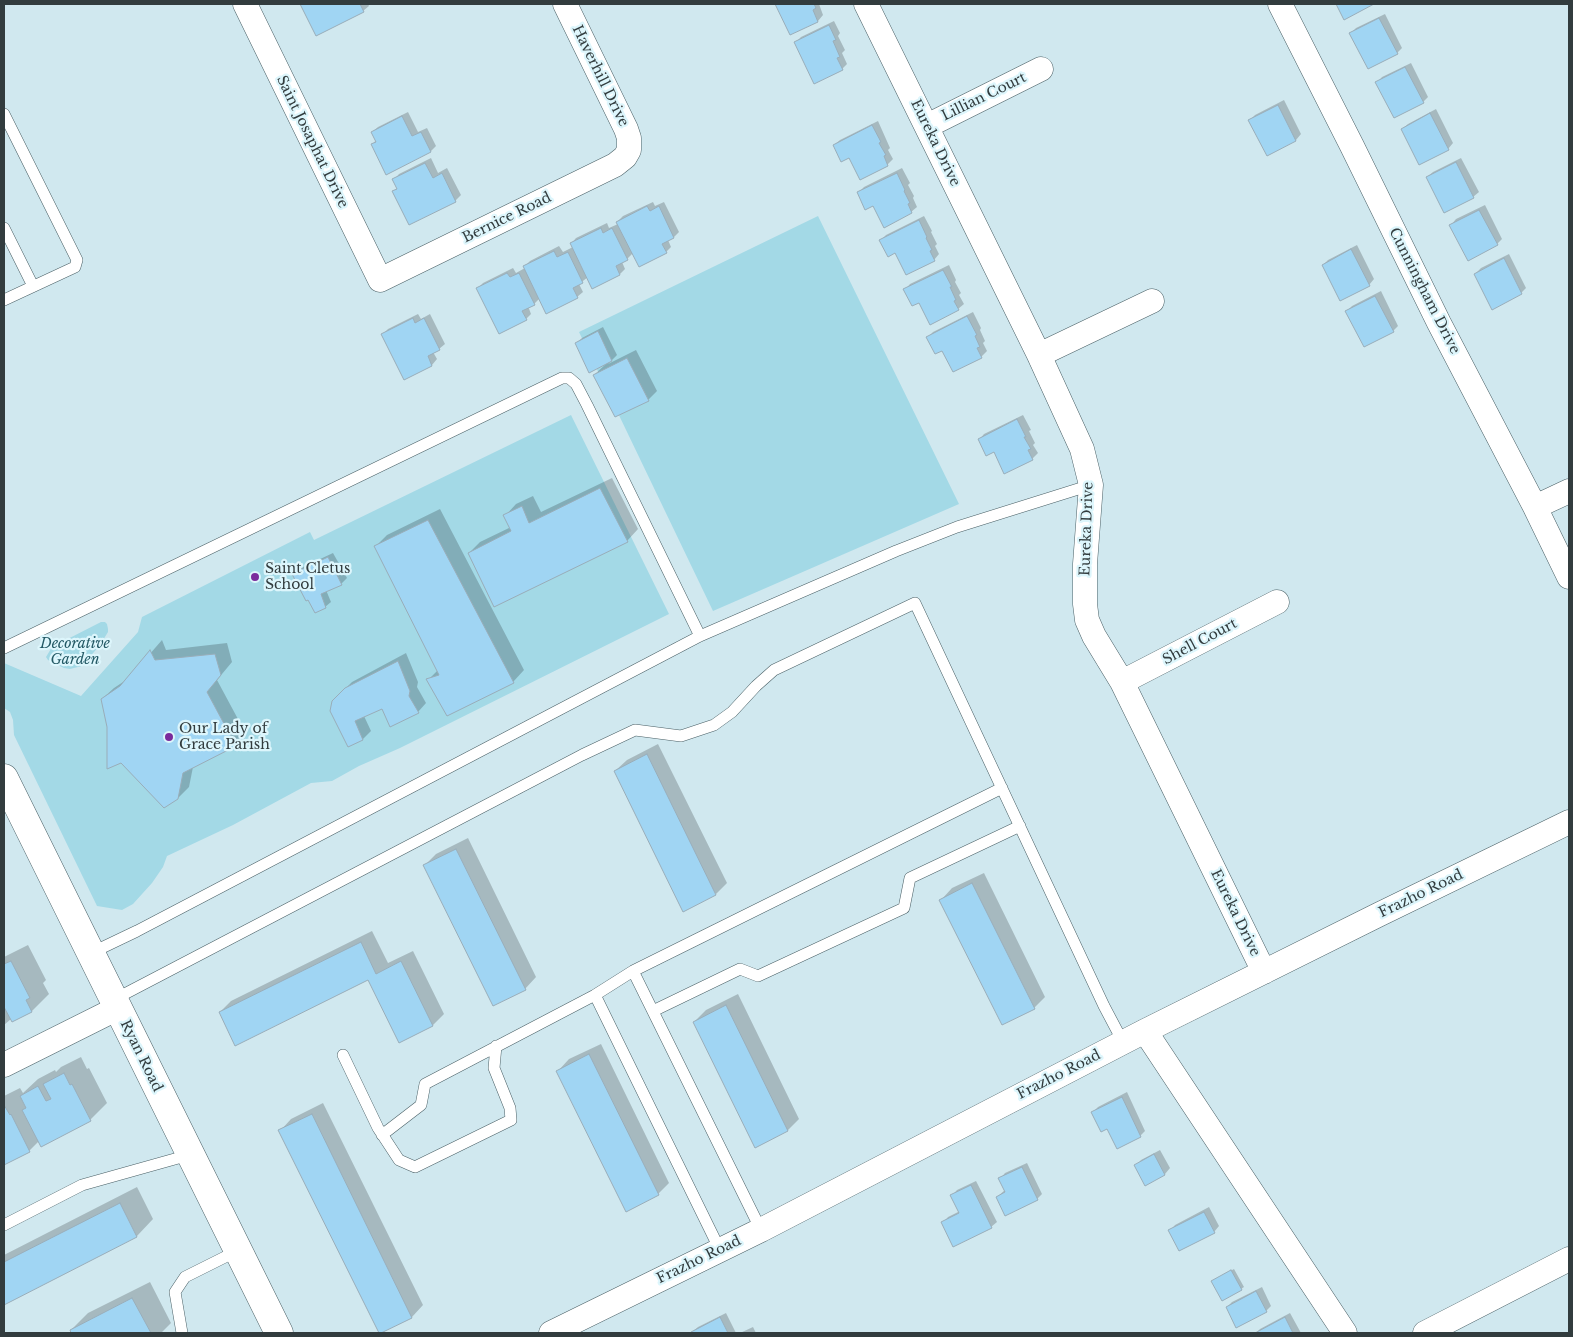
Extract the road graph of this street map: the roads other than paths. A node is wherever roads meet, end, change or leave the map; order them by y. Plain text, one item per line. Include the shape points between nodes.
1 (244, 4) edge
2 (565, 4) edge
3 (866, 4) edge
4 (1280, 4) edge
5 (1041, 69) dead end
6 (4, 114) edge
7 (927, 126) junction
8 (629, 150) joint
9 (4, 228) edge
10 (380, 280) joint
11 (33, 286) junction
12 (4, 300) edge
13 (1152, 301) dead end
14 (1039, 355) junction
15 (1091, 485) junction
16 (1569, 491) edge
17 (1535, 507) junction
18 (1569, 576) edge
19 (1277, 602) dead end
20 (700, 636) junction
21 (4, 648) edge
22 (1122, 682) junction
23 (4, 778) edge
24 (1002, 788) junction
25 (1569, 822) edge
26 (1020, 826) junction
27 (91, 953) junction
28 (633, 971) junction
29 (1264, 972) junction
30 (595, 995) junction
31 (115, 1004) junction
32 (653, 1011) junction
33 (1145, 1031) junction
34 (1123, 1042) junction
35 (496, 1046) junction
36 (343, 1055) dead end
37 (4, 1065) edge
38 (382, 1135) junction
39 (189, 1155) junction
40 (4, 1225) edge
41 (761, 1230) junction
42 (720, 1250) junction
43 (237, 1251) junction
44 (1569, 1259) edge
45 (182, 1333) edge
46 (278, 1333) edge
47 (551, 1333) edge
48 (1344, 1333) edge
49 (1426, 1333) edge

1 - 10 street, Saint Josaphat Drive
2 - 8 street, Haverhill Drive via 626,129
3 - 7 street, Eureka Drive
4 - 17 street, Cunningham Drive
5 - 7 street, Lillian Court
6 - 11 lane via 77,260 75,267
7 - 14 street, Eureka Drive
8 - 10 street, Bernice Road via 615,165
9 - 11 lane
11 - 12 lane
13 - 14 street
14 - 15 street, Eureka Drive via 1082,450
15 - 20 lane via 948,530
15 - 22 street, Eureka Drive via 1085,564 1087,620
16 - 17 street
17 - 18 street, Cunningham Drive
19 - 22 street, Shell Court
20 - 21 lane via 584,398 570,378 562,378
20 - 27 lane
22 - 29 street, Eureka Drive
23 - 27 main road, Ryan Road
24 - 26 lane
24 - 28 lane
24 - 31 lane via 915,603 774,670 732,712 714,725 681,736 635,730 582,755
25 - 29 street, Frazho Road
26 - 32 lane via 910,878 904,908 758,976 740,969
26 - 34 lane
27 - 31 main road, Ryan Road
28 - 30 lane
28 - 32 lane
29 - 33 street, Frazho Road
30 - 35 lane
30 - 42 lane
31 - 37 street
31 - 39 main road, Ryan Road
32 - 41 lane
33 - 34 street, Frazho Road
33 - 48 street
34 - 41 street, Frazho Road
35 - 38 lane via 425,1084 421,1104
35 - 38 lane via 494,1068 510,1108 511,1120 415,1167 399,1160
36 - 38 lane
39 - 40 lane via 82,1185
39 - 43 main road, Ryan Road
41 - 42 street, Frazho Road
42 - 47 street, Frazho Road
43 - 45 lane via 185,1277 175,1292
43 - 46 main road, Ryan Road
44 - 49 street

